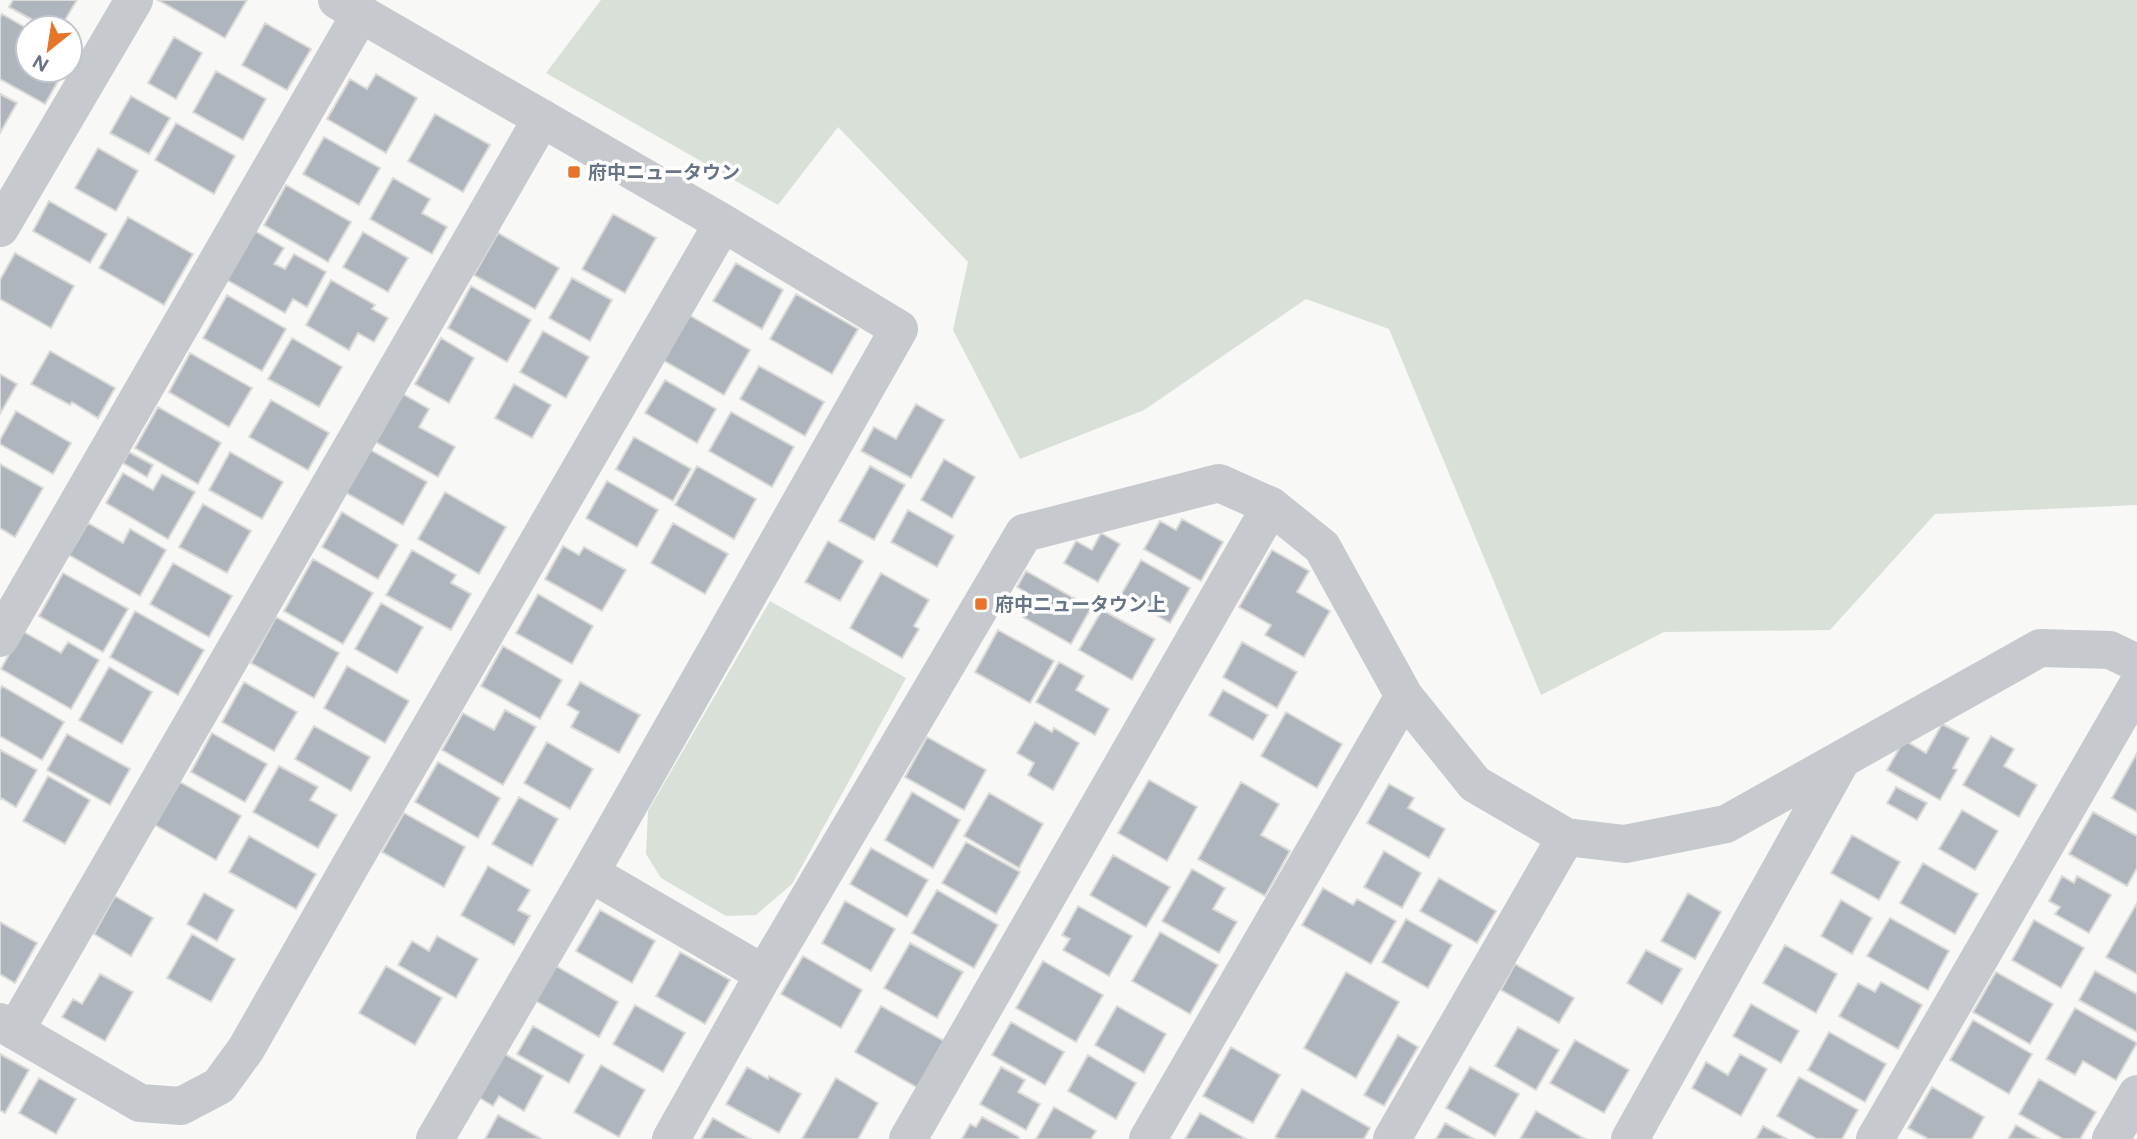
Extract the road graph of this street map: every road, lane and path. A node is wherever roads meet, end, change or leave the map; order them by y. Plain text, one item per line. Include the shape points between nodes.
1 (134, 0) edge
2 (349, 7) edge
3 (542, 118) junction
4 (723, 223) junction
5 (0, 228) edge
6 (1271, 506) junction
7 (0, 638) edge
8 (2137, 663) edge
9 (2137, 686) edge
10 (1404, 696) junction
11 (1842, 759) junction
12 (1566, 837) junction
13 (590, 873) junction
14 (764, 974) junction
15 (8, 1026) edge
16 (2137, 1094) edge
17 (435, 1139) edge
18 (671, 1139) edge
19 (908, 1139) edge
20 (1148, 1139) edge
21 (1392, 1139) edge
22 (1630, 1139) edge
23 (1875, 1139) edge
24 (2111, 1139) edge

1 - 5 street
2 - 3 street
2 - 7 street
3 - 4 street
3 - 15 street
4 - 13 street via 898,329
4 - 15 street via 246,1049 219,1086 181,1105 140,1103
6 - 10 street via 1322,547
6 - 14 street via 1219,483 1024,533
6 - 19 street
8 - 11 street via 2110,650 2040,648
9 - 23 street
10 - 12 street via 1475,784
10 - 20 street
11 - 12 street via 1726,824 1625,844
11 - 22 street
12 - 21 street
13 - 14 street
13 - 17 street
14 - 18 street
16 - 24 street

